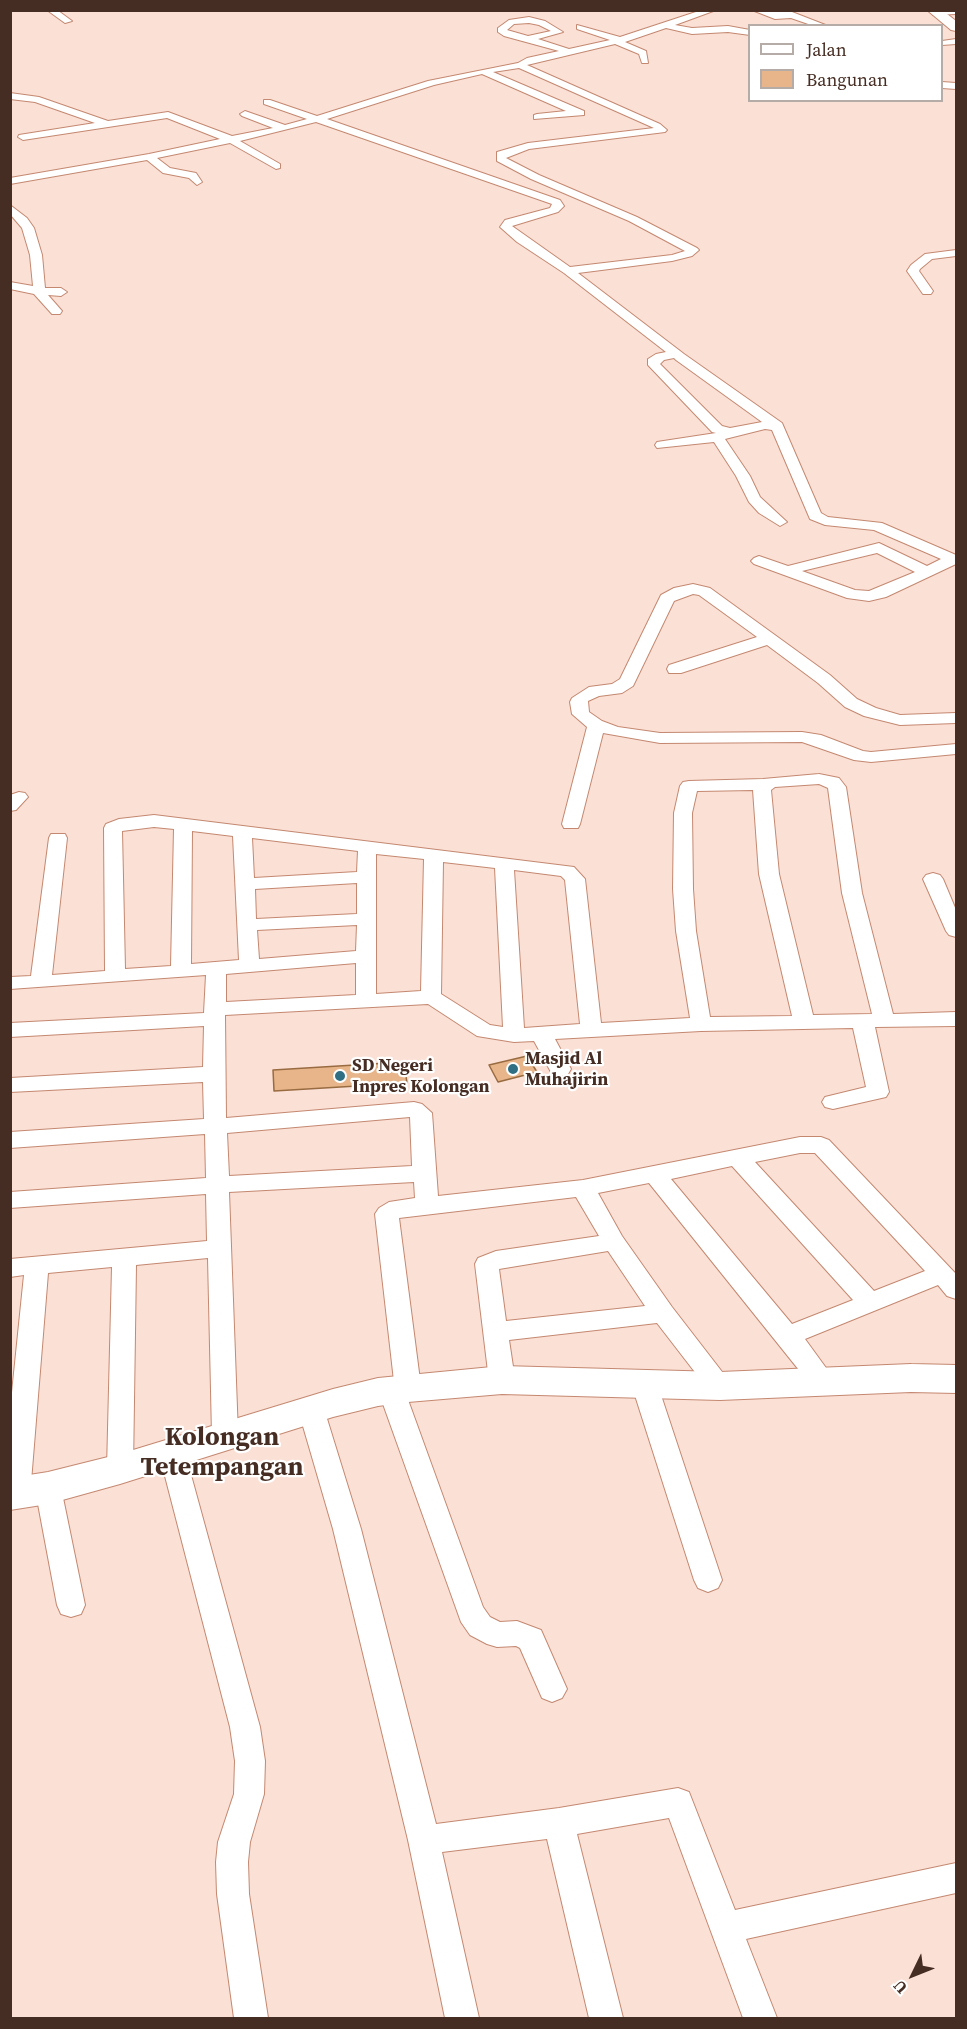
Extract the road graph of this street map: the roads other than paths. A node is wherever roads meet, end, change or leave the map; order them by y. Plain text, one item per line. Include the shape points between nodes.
1 (51, 10) edge
2 (712, 10) edge
3 (756, 10) edge
4 (935, 12) edge
5 (957, 12) edge
6 (775, 16) junction
7 (68, 21) dead end
8 (795, 24) edge
9 (818, 24) edge
10 (668, 26) junction
11 (580, 27) dead end
12 (957, 27) edge
13 (748, 33) edge
14 (528, 39) junction
15 (619, 41) junction
16 (573, 51) junction
17 (645, 61) dead end
18 (520, 65) junction
19 (482, 71) junction
20 (10, 96) edge
21 (267, 102) dead end
22 (623, 110) junction
23 (589, 112) dead end
24 (601, 112) dead end
25 (578, 113) junction
26 (245, 114) dead end
27 (537, 117) dead end
28 (317, 120) junction
29 (110, 125) junction
30 (285, 128) junction
31 (23, 137) dead end
32 (232, 140) junction
33 (149, 157) junction
34 (276, 166) dead end
35 (10, 181) edge
36 (197, 182) dead end
37 (10, 208) edge
38 (957, 253) edge
39 (568, 271) junction
40 (10, 285) edge
41 (39, 291) junction
42 (927, 291) dead end
43 (61, 292) dead end
44 (56, 311) dead end
45 (676, 354) junction
46 (777, 426) junction
47 (733, 432) junction
48 (717, 437) junction
49 (662, 445) dead end
50 (780, 522) dead end
51 (956, 559) edge
52 (759, 561) dead end
53 (788, 571) junction
54 (927, 572) junction
55 (769, 639) junction
56 (675, 669) dead end
57 (957, 718) edge
58 (596, 726) junction
59 (957, 749) edge
60 (765, 784) junction
61 (571, 824) dead end
62 (183, 825) junction
63 (243, 832) junction
64 (58, 838) dead end
65 (367, 847) junction
66 (434, 857) junction
67 (504, 864) junction
68 (366, 877) junction
69 (933, 879) dead end
70 (245, 884) junction
71 (950, 902) edge
72 (367, 919) junction
73 (247, 925) junction
74 (957, 931) edge
75 (367, 956) junction
76 (249, 966) junction
77 (216, 968) junction
78 (182, 971) junction
79 (115, 976) junction
80 (41, 982) junction
81 (10, 983) edge
82 (431, 998) junction
83 (366, 1000) junction
84 (215, 1014) junction
85 (957, 1019) edge
86 (885, 1022) junction
87 (804, 1023) junction
88 (863, 1023) junction
89 (701, 1024) junction
90 (10, 1030) edge
91 (591, 1031) junction
92 (541, 1033) junction
93 (514, 1035) junction
94 (560, 1069) dead end
95 (214, 1074) junction
96 (10, 1085) edge
97 (833, 1102) dead end
98 (216, 1126) junction
99 (10, 1140) edge
100 (738, 1158) junction
101 (424, 1173) junction
102 (655, 1175) junction
103 (218, 1185) junction
104 (584, 1188) junction
105 (10, 1200) edge
106 (428, 1205) junction
107 (614, 1242) junction
108 (219, 1248) junction
109 (124, 1258) junction
110 (37, 1265) junction
111 (10, 1268) edge
112 (949, 1282) edge
113 (870, 1303) junction
114 (663, 1313) junction
115 (495, 1332) junction
116 (788, 1336) junction
117 (957, 1379) edge
118 (502, 1380) junction
119 (824, 1383) junction
120 (645, 1386) junction
121 (720, 1386) junction
122 (400, 1389) junction
123 (311, 1409) junction
124 (225, 1435) junction
125 (172, 1453) junction
126 (120, 1469) junction
127 (25, 1492) edge
128 (708, 1580) dead end
129 (71, 1605) dead end
130 (552, 1689) dead end
131 (559, 1823) junction
132 (424, 1840) junction
133 (957, 1878) edge
134 (725, 1928) junction
135 (251, 2019) edge
136 (462, 2019) edge
137 (606, 2019) edge
138 (760, 2019) edge

1 - 7 street
2 - 10 street
3 - 6 street
4 - 5 street
4 - 12 highway
6 - 8 street
6 - 9 street via 792,15
10 - 13 street
10 - 15 street
11 - 15 street
14 - 14 street via 501,30 512,22 529,20 559,32
14 - 16 street
15 - 16 street
15 - 17 street via 643,53
16 - 18 street
18 - 19 street
18 - 22 street
19 - 25 street
19 - 28 street via 416,87
20 - 29 street via 36,99
21 - 28 street
22 - 24 street
22 - 39 street via 662,130 528,146 500,156 535,177 693,250 672,258
23 - 25 street
25 - 27 street
26 - 30 street
28 - 30 street
28 - 39 street via 556,202 559,206 554,210 509,222 506,227
29 - 31 street
29 - 32 street via 168,115
30 - 32 street
32 - 33 street
32 - 34 street
33 - 35 street
33 - 36 street via 167,171 190,175
37 - 41 street via 30,234
38 - 42 street via 929,256 915,267 913,271
39 - 45 street
40 - 41 street
41 - 43 street
41 - 44 street
45 - 46 street
45 - 47 street via 653,362 717,429
46 - 47 street
46 - 51 street via 815,516 825,521 878,526
47 - 48 street
48 - 49 street
48 - 50 street via 754,499
51 - 54 street
52 - 53 street
53 - 54 street via 879,548
53 - 54 street via 852,595 869,596
55 - 56 street
55 - 57 street via 851,703 870,712 900,720
55 - 58 street via 704,591 693,589 674,594 667,598 627,682 581,698 581,714
58 - 59 street via 660,738 802,737 871,758
58 - 61 street
60 - 86 street via 819,779 836,784 852,893
60 - 87 street via 764,834 769,874
60 - 89 street via 689,786 683,813 683,890
62 - 63 street
62 - 78 street
62 - 79 street via 154,821 113,828
63 - 65 street
63 - 70 street
64 - 80 street
65 - 66 street
65 - 68 street
66 - 67 street
66 - 82 street
67 - 91 street via 560,869 574,876
67 - 93 street
68 - 70 street
68 - 72 street
69 - 71 street
70 - 73 street
71 - 74 street
72 - 73 street
72 - 75 street
73 - 76 street
75 - 76 street
75 - 83 street
76 - 77 street
77 - 78 street
77 - 84 street
78 - 79 street
79 - 80 street
80 - 81 street
82 - 83 street
82 - 93 street via 484,1031
83 - 84 street
84 - 90 street
84 - 95 street
85 - 86 street
86 - 88 street
87 - 88 street
87 - 89 street
88 - 97 street via 878,1092
89 - 91 street
91 - 92 street
92 - 93 street
92 - 94 street
95 - 96 street
95 - 98 street
98 - 99 street
98 - 101 street via 414,1109 422,1119
98 - 103 street
100 - 102 street
100 - 112 street via 800,1144 821,1145
100 - 113 street
101 - 103 street
101 - 106 street
102 - 104 street
102 - 116 street
103 - 105 street
103 - 108 street
104 - 106 street
104 - 107 street
106 - 122 street via 397,1208 387,1214
107 - 114 street
107 - 115 street via 487,1264
108 - 109 street
108 - 124 street
109 - 110 street
109 - 126 street
110 - 111 street
110 - 127 street
112 - 113 street
113 - 116 street
114 - 115 street
114 - 121 street
115 - 118 street
116 - 119 street
117 - 119 street
118 - 120 street
118 - 122 street
119 - 121 street
120 - 121 street
120 - 128 street
122 - 123 street
122 - 130 street via 471,1613 480,1626 497,1635 517,1633 531,1639
123 - 124 street
123 - 132 street via 347,1529
124 - 125 street
125 - 126 street
125 - 135 street via 245,1727 250,1761 249,1794 232,1862
126 - 127 street
127 - 129 street
131 - 132 street
131 - 134 street via 678,1802
131 - 137 street
132 - 136 street
133 - 134 street
134 - 138 street

